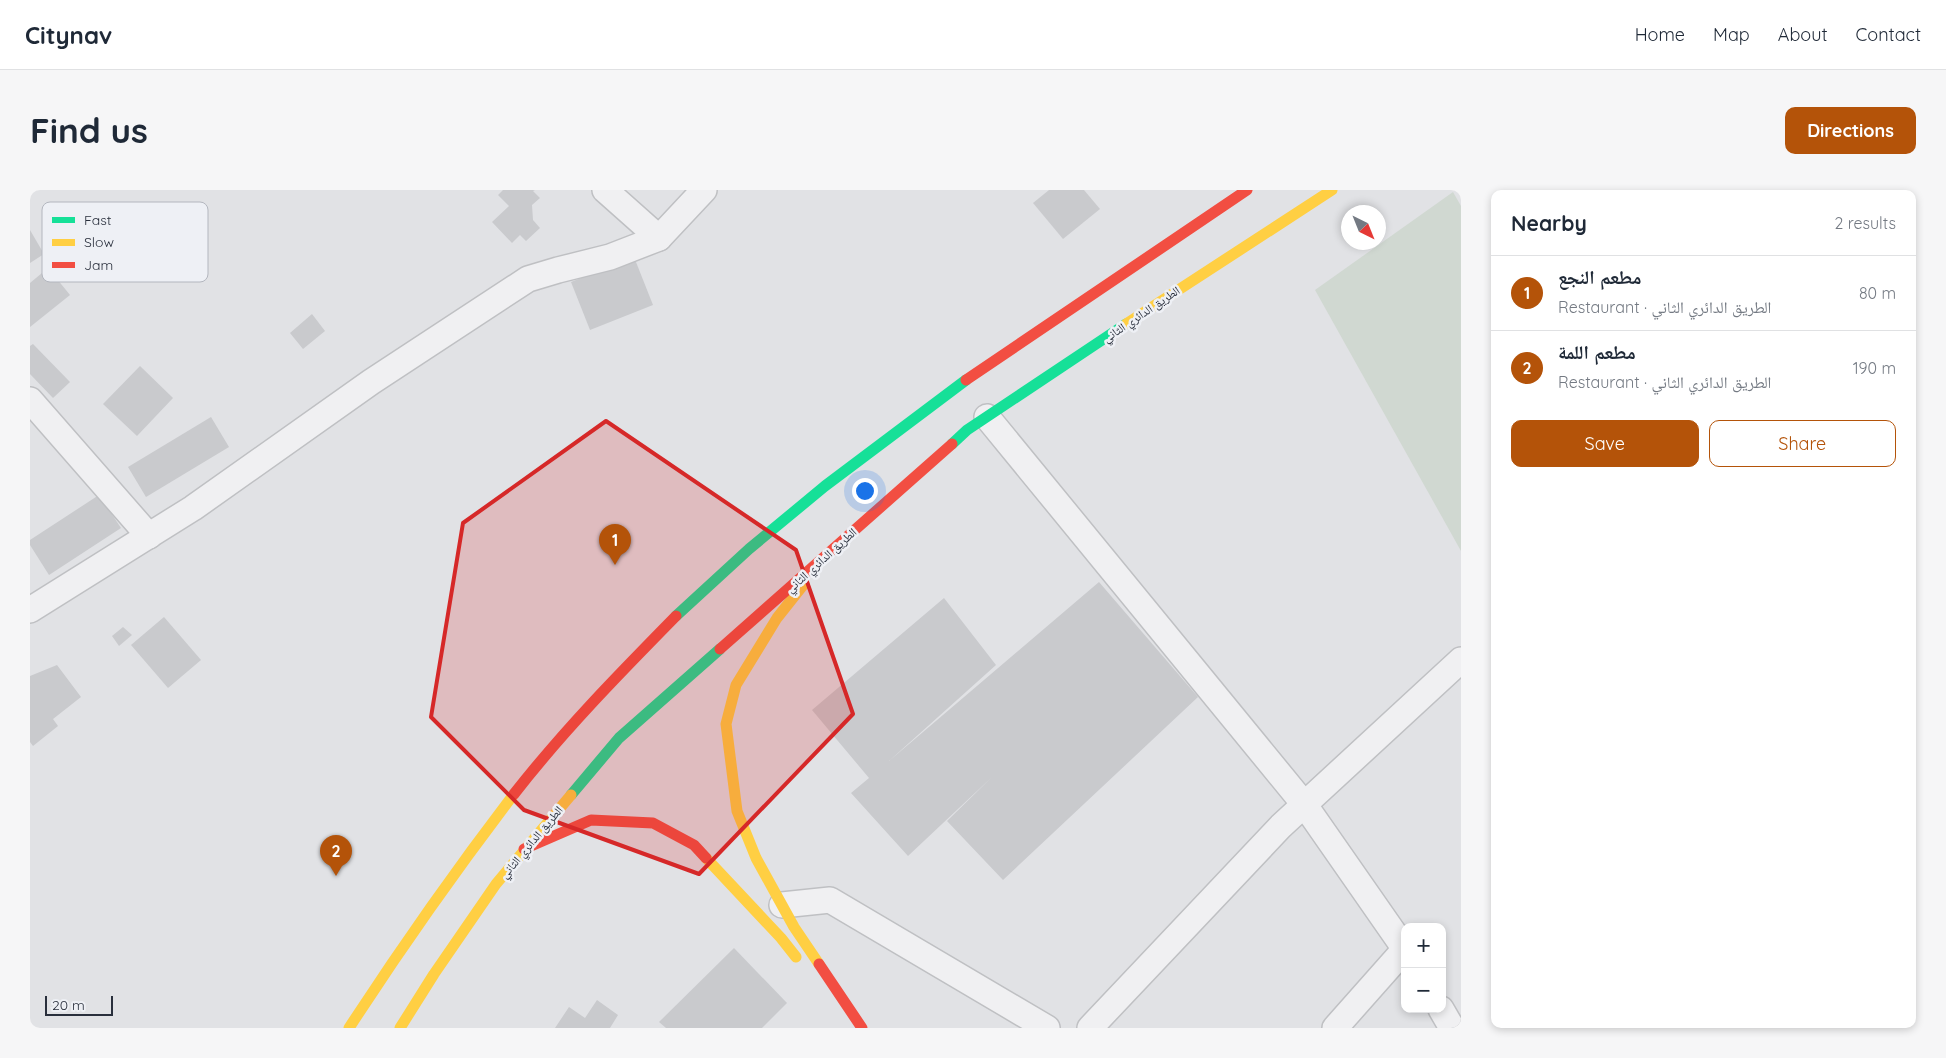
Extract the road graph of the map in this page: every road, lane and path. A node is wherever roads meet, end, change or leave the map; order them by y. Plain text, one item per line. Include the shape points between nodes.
1 (605, 190) edge
2 (704, 190) edge
3 (1247, 190) edge
4 (1332, 190) edge
5 (659, 238) junction
6 (30, 400) edge
7 (987, 416) junction
8 (149, 536) junction
9 (829, 553) junction
10 (30, 610) edge
11 (1461, 660) edge
12 (1304, 804) junction
13 (524, 849) junction
14 (782, 905) junction
15 (1401, 943) edge
16 (1401, 954) edge
17 (803, 967) dead end
18 (1443, 1013) edge
19 (349, 1028) edge
20 (400, 1028) edge
21 (862, 1028) edge
22 (1047, 1028) edge
23 (1090, 1028) edge
24 (1335, 1028) edge
25 (1452, 1028) edge

1 - 5 street
2 - 5 street
3 - 19 main road via 951,390 764,536 678,614 541,758 466,856
4 - 7 main road, الطريق الدائري الثاني
5 - 8 street via 610,257 528,279 371,382
6 - 8 street
7 - 9 main road, الطريق الدائري الثاني via 967,430
7 - 12 street
8 - 10 street
9 - 13 main road, الطريق الدائري الثاني via 619,738
9 - 14 main road via 777,618 736,685 726,724 737,811 756,858
11 - 12 street
12 - 15 street
12 - 23 street
13 - 17 main road via 591,820 653,823 694,845 781,938
13 - 20 main road, الطريق الدائري الثاني via 496,884
14 - 21 main road
14 - 22 street via 830,900
16 - 24 street
18 - 25 street

